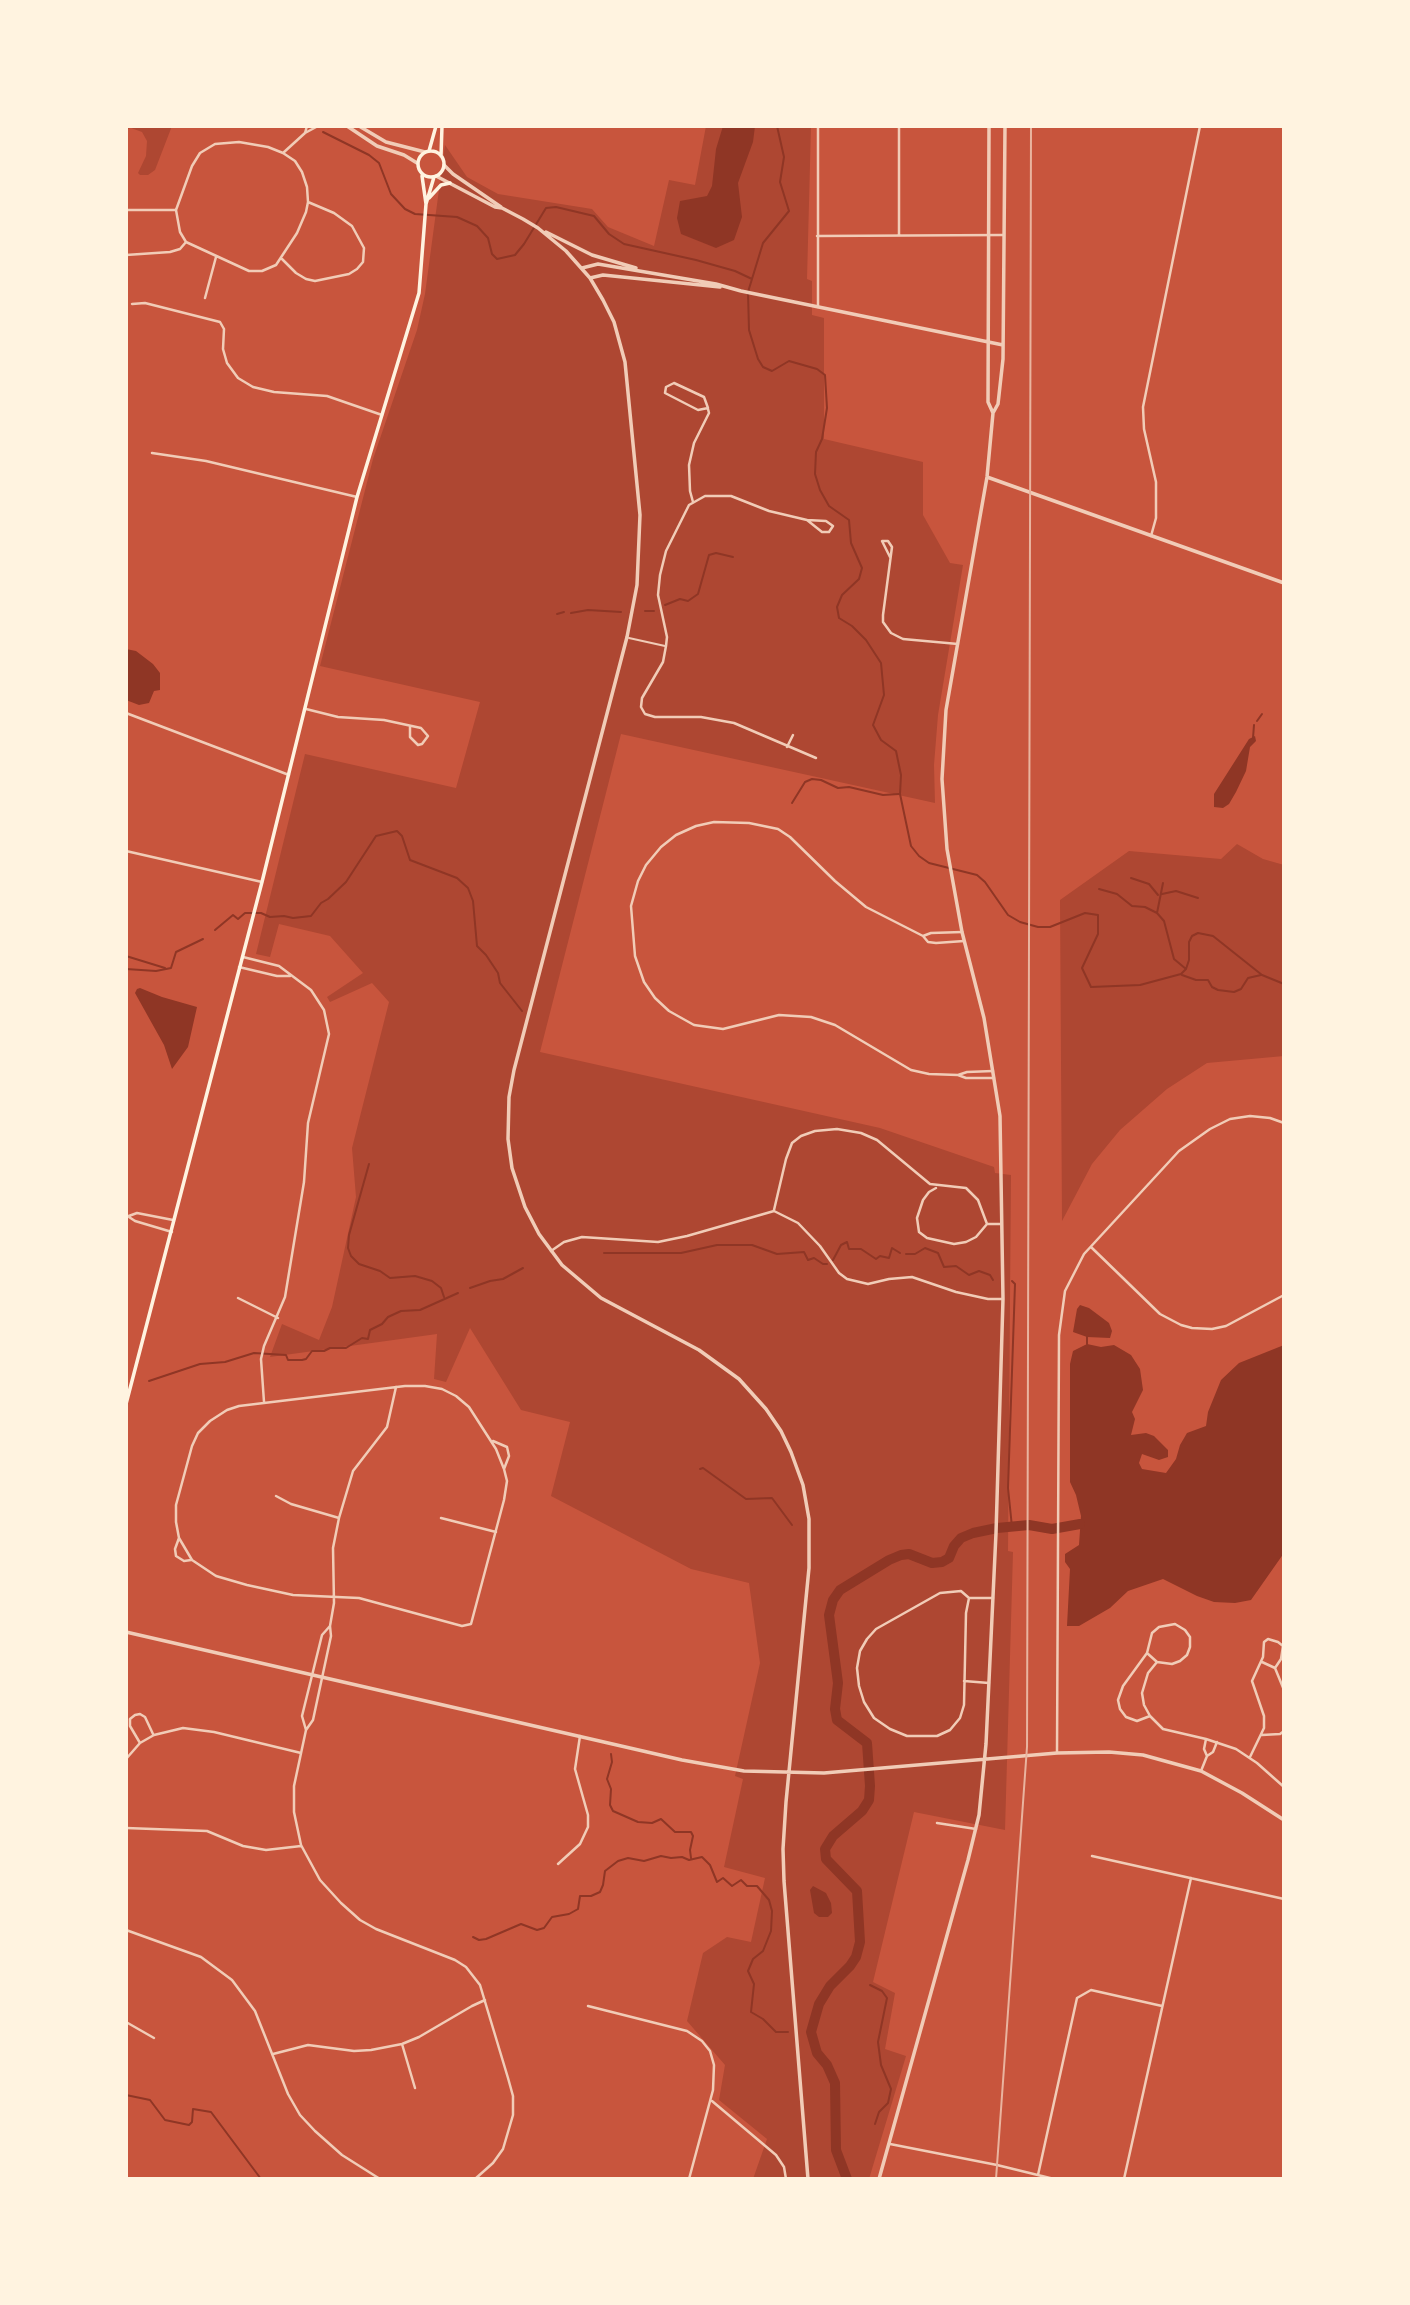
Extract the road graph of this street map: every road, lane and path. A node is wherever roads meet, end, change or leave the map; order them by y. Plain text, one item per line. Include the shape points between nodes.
1 (307, 126) edge
2 (318, 126) edge
3 (347, 126) edge
4 (359, 126) edge
5 (436, 126) edge
6 (442, 126) edge
7 (818, 126) edge
8 (899, 126) edge
9 (989, 126) edge
10 (1005, 126) edge
11 (1200, 126) edge
12 (305, 133) junction
13 (427, 152) junction
14 (283, 153) junction
15 (441, 156) junction
16 (417, 163) junction
17 (444, 165) junction
18 (422, 174) junction
19 (435, 176) junction
20 (450, 183) junction
21 (429, 198) junction
22 (308, 202) junction
23 (426, 207) junction
24 (502, 208) junction
25 (126, 210) edge
26 (176, 210) junction
27 (539, 229) junction
28 (988, 235) junction
29 (1005, 235) junction
30 (817, 236) junction
31 (899, 236) junction
32 (186, 243) junction
33 (126, 255) edge
34 (216, 257) junction
35 (282, 259) junction
36 (582, 268) junction
37 (654, 274) junction
38 (590, 278) junction
39 (722, 287) junction
40 (205, 298) dead end
41 (132, 304) dead end
42 (818, 306) junction
43 (988, 341) junction
44 (1003, 345) junction
45 (708, 408) junction
46 (993, 413) junction
47 (382, 415) junction
48 (152, 453) dead end
49 (987, 477) junction
50 (357, 498) junction
51 (693, 502) junction
52 (807, 520) junction
53 (1151, 536) junction
54 (890, 556) dead end
55 (1284, 583) edge
56 (627, 637) junction
57 (958, 645) junction
58 (666, 646) junction
59 (305, 709) junction
60 (126, 713) edge
61 (410, 726) junction
62 (793, 735) dead end
63 (787, 747) junction
64 (816, 758) dead end
65 (289, 775) junction
66 (126, 850) edge
67 (262, 882) junction
68 (962, 932) junction
69 (923, 936) junction
70 (965, 941) junction
71 (242, 957) junction
72 (239, 967) junction
73 (290, 976) junction
74 (993, 1071) junction
75 (957, 1075) junction
76 (994, 1078) junction
77 (1284, 1123) edge
78 (938, 1186) junction
79 (774, 1211) junction
80 (128, 1217) edge
81 (175, 1220) junction
82 (987, 1224) junction
83 (1003, 1224) junction
84 (172, 1232) junction
85 (1091, 1247) junction
86 (551, 1251) junction
87 (1284, 1295) edge
88 (238, 1298) dead end
89 (1003, 1299) junction
90 (278, 1318) junction
91 (396, 1387) junction
92 (264, 1402) junction
93 (126, 1404) edge
94 (490, 1440) junction
95 (504, 1469) junction
96 (276, 1496) dead end
97 (340, 1518) junction
98 (441, 1518) dead end
99 (496, 1532) junction
100 (179, 1538) junction
101 (192, 1560) junction
102 (334, 1596) junction
103 (969, 1598) junction
104 (993, 1598) junction
105 (330, 1626) junction
106 (126, 1632) edge
107 (1147, 1653) junction
108 (1157, 1662) junction
109 (1261, 1662) junction
110 (1275, 1668) junction
111 (312, 1675) junction
112 (322, 1677) junction
113 (964, 1681) junction
114 (989, 1683) junction
115 (1284, 1690) edge
116 (1150, 1716) junction
117 (306, 1730) junction
118 (1284, 1731) edge
119 (154, 1735) junction
120 (1262, 1735) junction
121 (580, 1737) junction
122 (1206, 1739) junction
123 (1217, 1742) junction
124 (140, 1743) junction
125 (301, 1753) junction
126 (1057, 1753) junction
127 (1207, 1756) junction
128 (1250, 1757) junction
129 (126, 1759) edge
130 (984, 1759) junction
131 (1201, 1771) junction
132 (1284, 1787) edge
133 (1284, 1820) edge
134 (937, 1822) dead end
135 (126, 1828) edge
136 (976, 1829) junction
137 (301, 1846) junction
138 (1092, 1856) dead end
139 (558, 1864) dead end
140 (1191, 1878) junction
141 (1284, 1899) edge
142 (126, 1930) edge
143 (485, 2000) junction
144 (588, 2006) dead end
145 (1162, 2006) junction
146 (126, 2022) edge
147 (154, 2038) dead end
148 (402, 2044) junction
149 (273, 2054) junction
150 (415, 2088) dead end
151 (712, 2101) junction
152 (889, 2144) junction
153 (1038, 2175) junction
154 (380, 2179) edge
155 (475, 2179) edge
156 (689, 2179) edge
157 (786, 2179) edge
158 (808, 2179) edge
159 (879, 2179) edge
160 (1054, 2179) edge
161 (1124, 2179) edge

1 - 12 street
2 - 12 street
3 - 16 street via 377,146
4 - 13 street via 386,142
5 - 13 main road
6 - 15 main road
7 - 30 street
8 - 31 street
9 - 28 street
10 - 29 street
11 - 53 street via 1143,407 1156,482
12 - 14 street
13 - 15 main road
13 - 16 main road
14 - 22 street via 302,172
14 - 26 street via 246,142 209,146 195,160
15 - 17 main road
16 - 18 main road
17 - 19 main road
17 - 24 street
18 - 19 main road
18 - 23 main road
19 - 20 street
19 - 21 main road
20 - 21 main road via 441,185
20 - 24 street
21 - 23 main road
22 - 35 street
22 - 35 street via 352,226 364,248 363,262 349,274 315,281 296,273
23 - 47 main road via 419,293
24 - 27 street
25 - 26 street
26 - 32 street
27 - 36 street
27 - 37 street via 592,255
28 - 29 street
28 - 31 street
28 - 43 street
29 - 44 street
30 - 31 street
30 - 42 street
32 - 33 street via 170,252
32 - 34 street
34 - 35 street via 255,272 270,269
34 - 40 street
36 - 37 street via 598,264
36 - 38 street
37 - 39 street
38 - 39 street via 603,275
38 - 56 street via 614,322 627,373 640,537
39 - 42 street
41 - 47 street via 145,303 220,322 227,363 238,378 253,387 327,396
42 - 43 street
43 - 44 street
43 - 46 street via 988,402
44 - 46 street via 998,404
45 - 45 street via 704,397 674,383 664,391 698,410
45 - 51 street via 689,465
46 - 49 street
47 - 50 main road
48 - 50 street via 216,463
49 - 53 street
49 - 57 street
50 - 59 main road
51 - 52 street via 705,496 731,496
51 - 58 street via 666,551 660,575 658,595
52 - 52 street via 822,532 833,526 826,521
53 - 55 street
54 - 57 street via 883,622 891,633 903,639
56 - 58 lane
56 - 86 street via 509,1097 508,1139 514,1178
57 - 68 street via 946,710 943,812
58 - 63 street via 658,673 642,698 645,714 719,719
59 - 61 street
59 - 65 main road
60 - 65 street
61 - 61 street via 410,737 422,744 426,732
62 - 63 street
63 - 64 street
65 - 67 main road
66 - 67 street
67 - 71 main road
68 - 69 street
68 - 70 street
69 - 70 street via 936,943
69 - 75 street via 866,907 778,829 749,823 714,822 676,835 646,865 631,906 635,956 644,982 669,1011 692,1024 723,1029 779,1015 811,1017 835,1025 911,1070
70 - 74 street
71 - 72 main road
71 - 73 street via 279,966
72 - 73 street
72 - 81 main road
73 - 90 street via 312,990 324,1010 330,1034 307,1123 304,1182
74 - 75 street
74 - 76 street
75 - 76 street
76 - 83 street via 1000,1116
77 - 85 street via 1250,1116 1210,1129 1179,1151
78 - 79 street via 877,1140 831,1129 801,1136 792,1143
78 - 82 street via 957,1185 970,1191
78 - 82 street via 923,1200 917,1218 919,1232 954,1244 976,1237
79 - 86 street via 677,1238 643,1242 582,1237
79 - 89 street via 798,1223 843,1276 858,1283 912,1277 956,1292
80 - 81 street via 137,1213
80 - 84 street
81 - 84 main road
82 - 83 street
83 - 89 street
84 - 93 main road
85 - 87 street via 1160,1314 1192,1328 1226,1325
85 - 126 street via 1071,1276 1061,1307 1059,1335
86 - 158 street via 601,1298 699,1350 739,1379 781,1431 803,1485 809,1519 809,1567 783,1849
88 - 90 street
89 - 104 street
90 - 92 street via 261,1359
91 - 92 street
91 - 94 street via 425,1386 456,1396 469,1407
91 - 97 street via 387,1427 353,1471
92 - 100 street via 227,1410 198,1433 176,1505
94 - 95 street
94 - 95 street via 507,1447
95 - 99 street via 507,1481
96 - 97 street
97 - 102 street via 333,1548
98 - 99 street
99 - 102 street via 471,1624 462,1626 359,1598
100 - 101 street
100 - 101 street via 176,1556
101 - 102 street via 228,1580 293,1595
102 - 105 street
103 - 104 street
103 - 113 street
103 - 113 street via 961,1591 940,1593 876,1629 860,1651 856,1668 864,1702 874,1718 907,1736 936,1736 950,1730 964,1705
104 - 114 street
105 - 111 street via 322,1635
105 - 112 street
106 - 111 street
107 - 108 street
107 - 108 street via 1149,1639 1159,1627 1169,1623 1181,1626 1190,1637 1187,1655 1172,1664
107 - 116 street via 1118,1700 1126,1717 1137,1721
108 - 116 street via 1142,1693
109 - 110 street
109 - 110 street via 1264,1642 1278,1642 1283,1650
109 - 120 street via 1252,1681 1264,1716
110 - 115 street
111 - 112 street
111 - 117 street via 302,1716
112 - 117 street via 313,1720
112 - 121 street
113 - 114 street
114 - 130 street
116 - 122 street via 1163,1729
117 - 125 street
118 - 120 street
119 - 124 street
119 - 124 street via 145,1717 135,1715 130,1726
119 - 125 street via 195,1729
120 - 128 street
121 - 130 street via 758,1773 879,1770
121 - 139 street via 575,1769 588,1826 580,1844
122 - 123 street
122 - 127 street
123 - 127 street
123 - 128 street
124 - 129 street
125 - 137 street via 294,1786
126 - 130 street
126 - 131 street via 1143,1755
127 - 131 street
128 - 132 street
130 - 136 street
131 - 133 street
134 - 136 street
135 - 137 street via 207,1831 266,1850
136 - 152 street
137 - 143 street via 320,1880 360,1920 455,1960 476,1979
138 - 140 street
140 - 141 street
140 - 145 street
142 - 149 street via 185,1949 216,1967 244,1994
143 - 148 street
143 - 155 street via 513,2096 513,2115 503,2149
144 - 151 street via 695,2036 708,2047 714,2065
145 - 153 street via 1097,1990 1077,1998
145 - 161 street
146 - 147 street
148 - 149 street via 354,2051 308,2045
148 - 150 street
149 - 154 street via 288,2094 307,2123 342,2155
151 - 156 street
151 - 157 street via 776,2155
152 - 153 street
152 - 159 street
153 - 160 street

